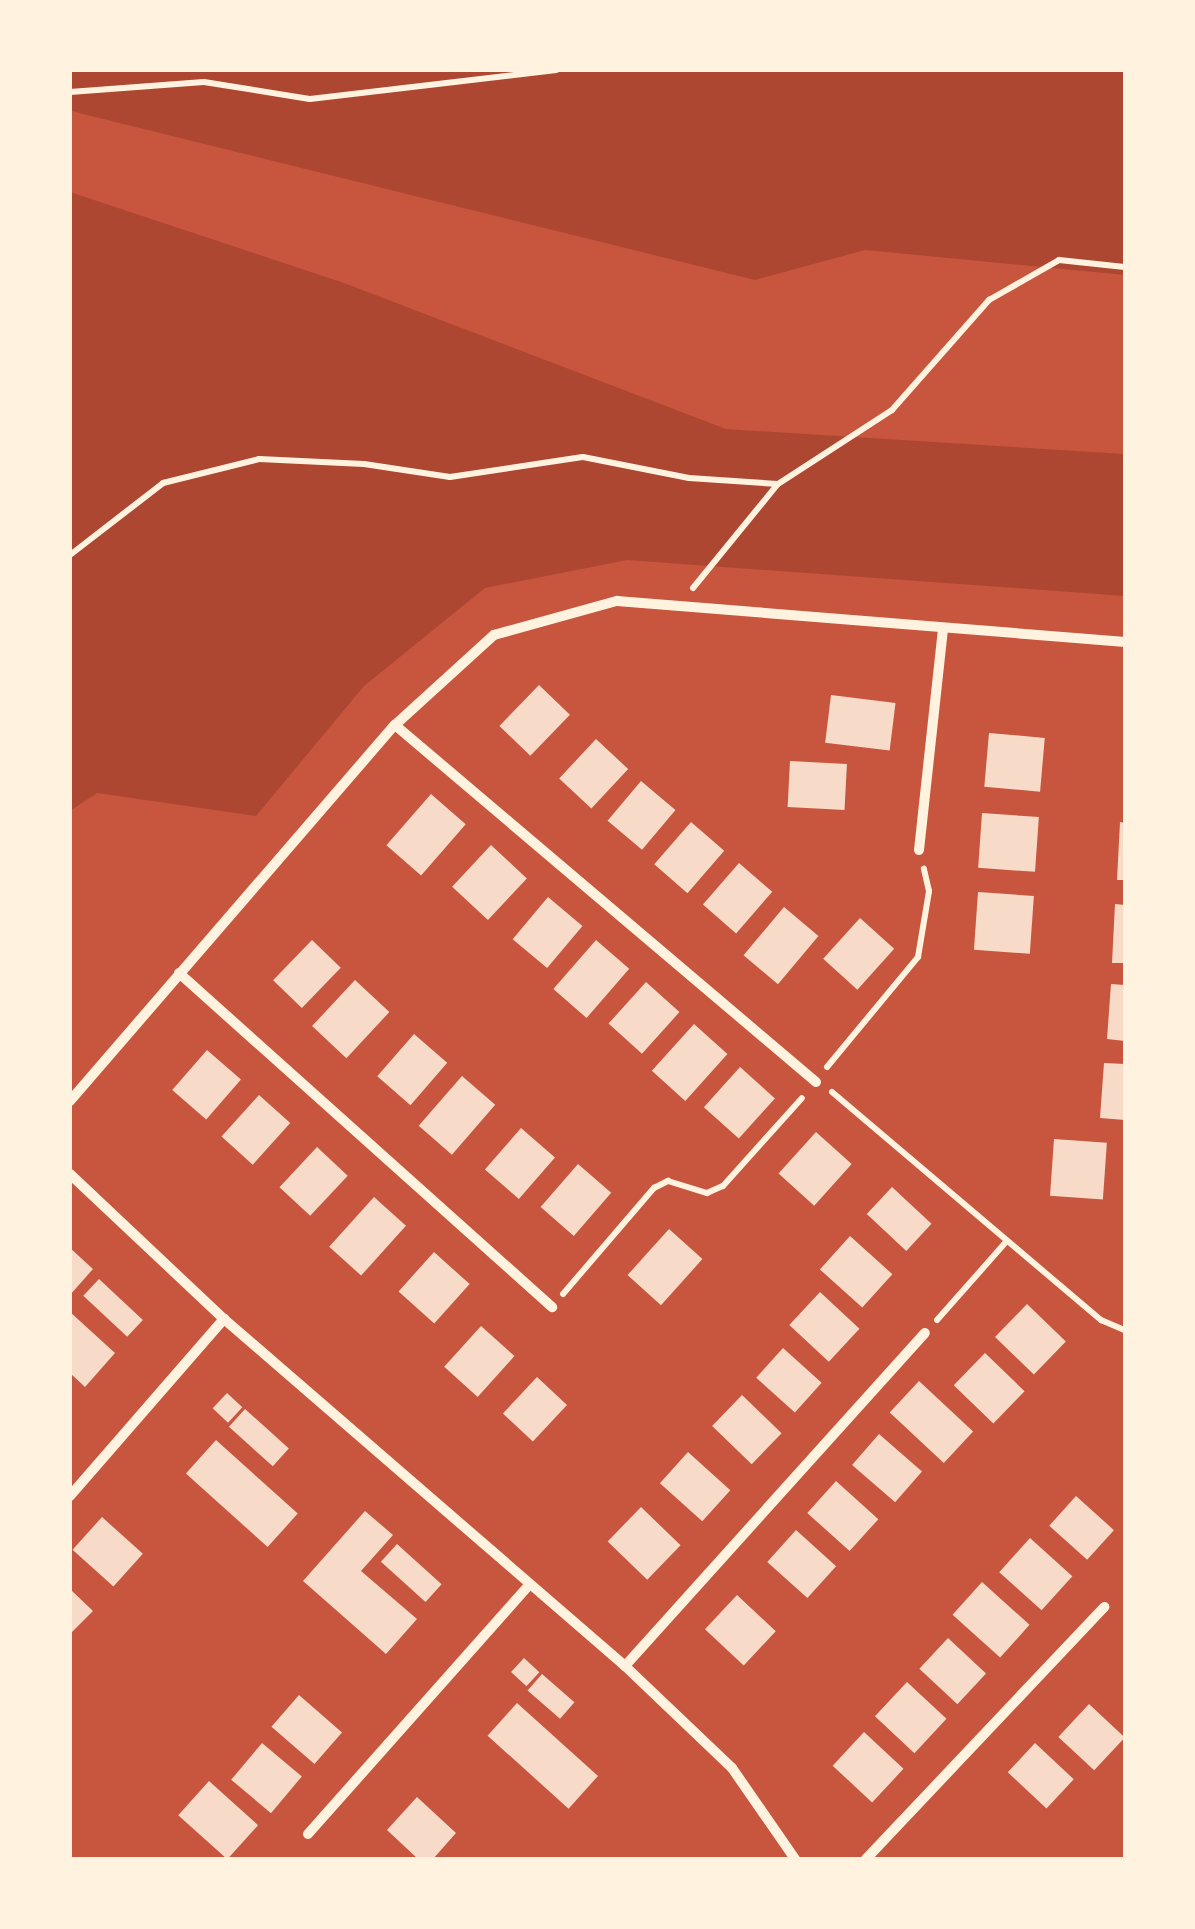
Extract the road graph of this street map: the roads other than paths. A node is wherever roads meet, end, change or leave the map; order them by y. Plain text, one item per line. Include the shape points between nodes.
1 (943, 630) junction
2 (1125, 642) edge
3 (395, 725) junction
4 (919, 850) road end
5 (180, 973) junction
6 (816, 1082) road end
7 (70, 1101) edge
8 (70, 1174) edge
9 (552, 1307) road end
10 (224, 1319) junction
11 (925, 1333) road end
12 (70, 1496) edge
13 (528, 1586) junction
14 (1104, 1607) dead end
15 (624, 1666) junction
16 (308, 1834) dead end
17 (794, 1859) edge
18 (866, 1859) edge

1 - 2 street
1 - 3 street via 617,602 494,635
1 - 4 street
3 - 5 street
3 - 6 street
5 - 7 street
5 - 9 street
8 - 10 street
10 - 12 street
10 - 13 street
11 - 15 street
13 - 15 street
13 - 16 street
14 - 18 street
15 - 17 street via 732,1768

